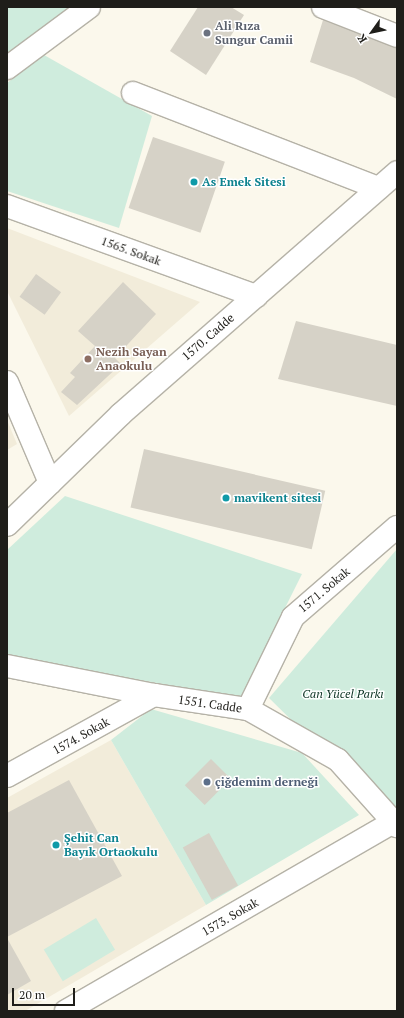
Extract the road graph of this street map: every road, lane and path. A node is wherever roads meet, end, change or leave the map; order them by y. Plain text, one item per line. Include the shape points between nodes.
1 (89, 7) edge
2 (323, 7) edge
3 (397, 36) edge
4 (7, 68) edge
5 (133, 93) dead end
6 (397, 172) edge
7 (378, 188) junction
8 (7, 206) edge
9 (256, 296) junction
10 (7, 382) edge
11 (50, 483) junction
12 (7, 525) edge
13 (397, 527) edge
14 (7, 666) edge
15 (154, 695) junction
16 (248, 709) junction
17 (7, 776) edge
18 (395, 824) edge
19 (66, 1011) edge

1 - 4 street
2 - 3 street
5 - 7 street
6 - 7 street, 1570. Cadde
7 - 9 street, 1570. Cadde
8 - 9 street, 1565. Sokak
9 - 11 street, 1570. Cadde via 121,414
10 - 11 street
11 - 12 street, 1570. Cadde
13 - 16 street, 1571. Sokak via 293,617
14 - 15 street, 1551. Cadde
15 - 16 street, 1551. Cadde
15 - 17 street, 1574. Sokak
16 - 18 street, 1551. Cadde via 338,760
18 - 19 street, 1573. Sokak

